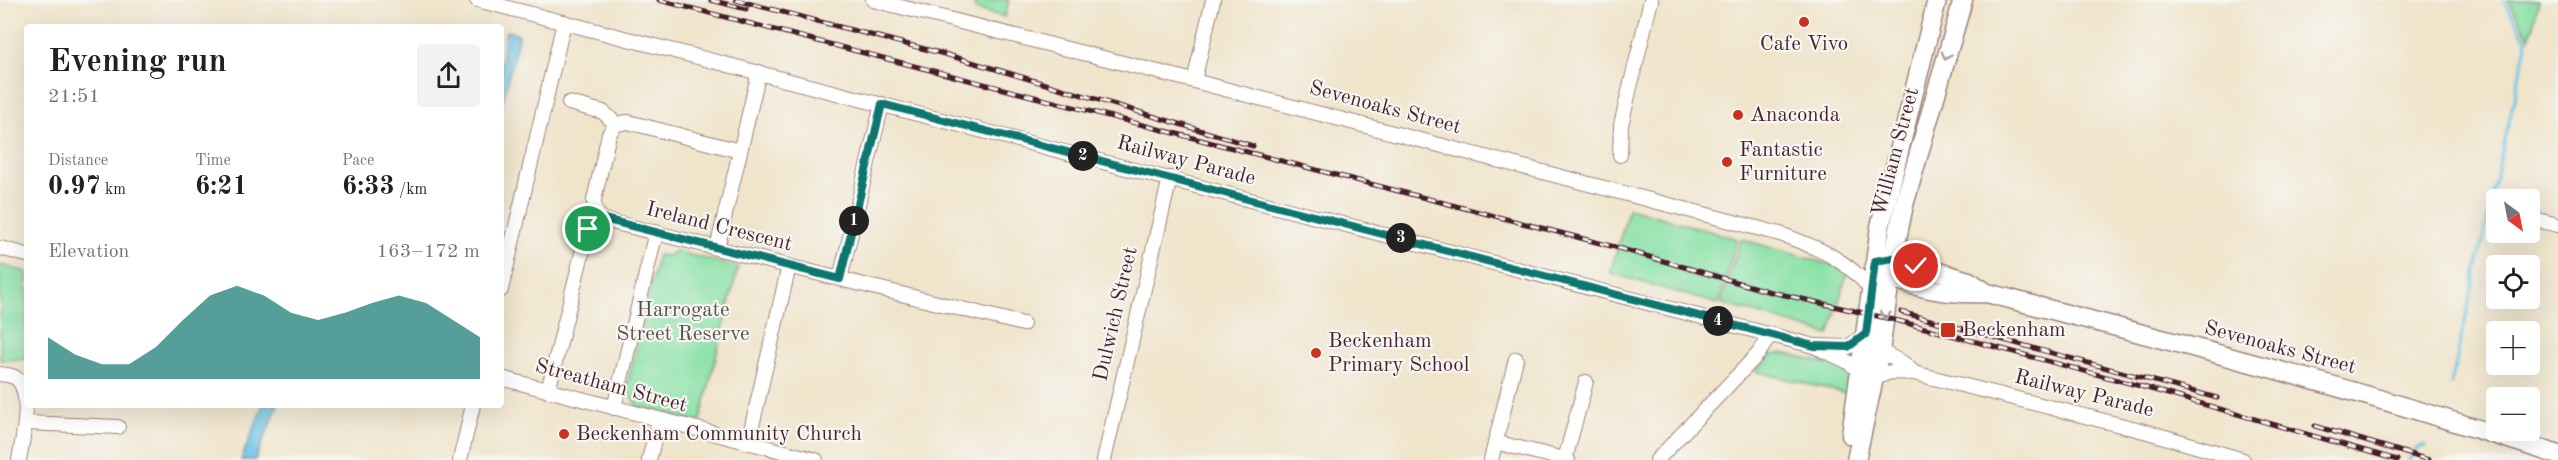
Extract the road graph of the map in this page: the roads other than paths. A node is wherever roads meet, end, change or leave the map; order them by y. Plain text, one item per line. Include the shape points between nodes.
1 (477, 0) edge
2 (873, 0) edge
3 (1213, 0) edge
4 (1651, 0) edge
5 (1937, 0) edge
6 (1963, 0) edge
7 (564, 22) junction
8 (759, 72) junction
9 (1194, 81) junction
10 (569, 103) dead end
11 (882, 104) junction
12 (616, 124) junction
13 (740, 151) junction
14 (1620, 155) dead end
15 (1170, 178) junction
16 (597, 215) junction
17 (2540, 221) edge
18 (2558, 225) edge
19 (656, 232) junction
20 (0, 248) edge
21 (717, 248) junction
22 (24, 254) edge
23 (1893, 258) junction
24 (1874, 264) junction
25 (789, 266) junction
26 (504, 277) edge
27 (1891, 278) junction
28 (840, 279) junction
29 (1871, 290) junction
30 (1987, 293) junction
31 (1023, 324) dead end
32 (1771, 334) junction
33 (1866, 334) junction
34 (1814, 346) junction
35 (1880, 351) junction
36 (1516, 358) dead end
37 (1914, 373) junction
38 (0, 375) edge
39 (1868, 375) junction
40 (504, 379) edge
41 (1586, 382) dead end
42 (548, 391) junction
43 (24, 401) edge
44 (25, 408) edge
45 (472, 408) edge
46 (614, 408) junction
47 (659, 420) junction
48 (27, 423) junction
49 (118, 427) dead end
50 (1495, 442) junction
51 (748, 443) junction
52 (2558, 454) edge
53 (19, 460) edge
54 (460, 460) edge
55 (649, 460) edge
56 (816, 460) edge
57 (1104, 460) edge
58 (1491, 460) edge
59 (1566, 460) edge
60 (1656, 460) edge
61 (1846, 460) edge
62 (1856, 460) edge
63 (2243, 460) edge

1 - 7 street, Railway Parade
2 - 9 street, Sevenoaks Street
3 - 9 street
4 - 14 street via 1621,125
5 - 24 main road, William Street via 1885,203
6 -> 23 main road, William Street via 1904,204
7 - 8 street, Railway Parade
7 - 26 street
8 - 11 street, Railway Parade
8 - 13 street
9 - 29 street, Sevenoaks Street via 1780,234 1817,247 1857,274
10 - 12 street via 603,112
11 - 15 street, Railway Parade
11 - 28 street
12 - 13 street via 628,122
12 - 16 street via 609,134 594,200
13 - 21 street
15 - 32 street, Railway Parade
15 - 57 street, Dulwich Street
16 - 19 street, Ireland Crescent
16 - 42 street via 588,229
17 - 18 street
19 - 21 street, Ireland Crescent
19 - 46 street
20 - 22 street
21 - 25 street, Ireland Crescent
23 - 24 main road, Sevenoaks Street
23 - 27 main road, William Street
23 - 30 main road, Sevenoaks Street via 1969,281
24 - 27 main road, Sevenoaks Street
24 - 29 main road, William Street
25 - 28 street, Ireland Crescent
25 - 51 street
27 - 30 main road, Sevenoaks Street via 1963,294
27 -> 35 main road, William Street
28 - 31 street, Ireland Crescent
29 - 33 main road, William Street
30 - 52 main road, Sevenoaks Street via 2334,386
32 - 34 street, Railway Parade
32 - 60 street via 1764,347
33 - 34 street, Railway Parade via 1848,347
33 - 39 main road, William Street
34 - 39 street, Railway Parade
35 - 37 street, Railway Parade
35 - 39 main road, William Street
36 - 50 street
37 - 39 street, Railway Parade
37 - 63 street, Railway Parade
38 - 43 street via 18,380
39 - 61 main road, William Street
39 - 62 main road, William Street
40 - 42 street, Streatham Street
41 - 59 street
42 - 46 street, Streatham Street
44 - 48 street
45 - 54 street
46 - 47 street, Streatham Street
47 - 51 street, Streatham Street
47 - 55 street
48 - 49 street
48 - 53 street
50 - 58 street
50 - 59 street
51 - 56 street, Streatham Street

